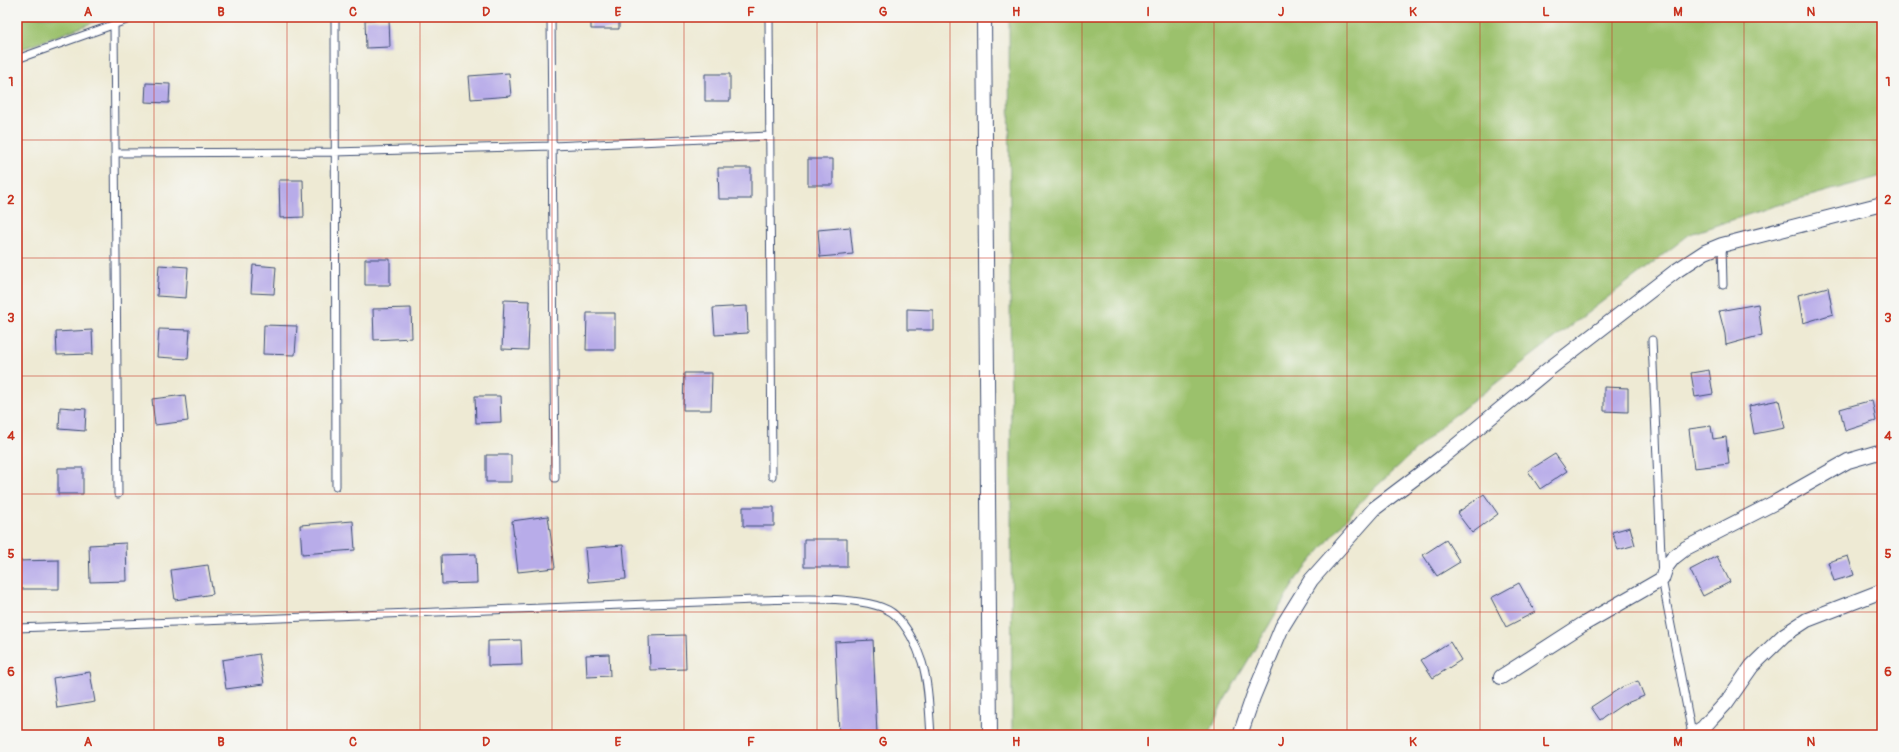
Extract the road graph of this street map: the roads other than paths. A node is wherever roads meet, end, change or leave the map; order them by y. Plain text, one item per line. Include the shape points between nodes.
1 (135, 17) edge
2 (335, 17) edge
3 (552, 17) edge
4 (769, 17) edge
5 (984, 17) edge
6 (114, 25) junction
7 (17, 59) edge
8 (769, 136) junction
9 (553, 146) junction
10 (334, 152) junction
11 (115, 153) junction
12 (1882, 204) edge
13 (1722, 245) junction
14 (1723, 285) dead end
15 (1652, 340) dead end
16 (1882, 451) edge
17 (772, 476) dead end
18 (555, 478) dead end
19 (336, 486) dead end
20 (118, 494) dead end
21 (1662, 579) junction
22 (1882, 591) edge
23 (17, 628) edge
24 (1501, 677) dead end
25 (1692, 734) edge
26 (931, 735) edge
27 (990, 735) edge
28 (1240, 735) edge

1 - 6 lane
2 - 10 lane
3 - 9 lane
4 - 8 lane
5 - 27 street
6 - 7 lane
6 - 11 lane
8 - 9 lane
8 - 17 lane
9 - 10 lane
9 - 18 lane
10 - 11 lane
10 - 19 lane
11 - 20 lane
12 - 13 street
13 - 14 lane
13 - 28 street via 1705,252 1676,271 1375,508 1311,580 1282,627
15 - 21 lane
16 - 21 street via 1848,461 1686,548 1666,567
21 - 24 street via 1582,625
21 - 25 lane
22 - 25 street via 1807,620 1784,636 1752,666 1711,720
23 - 26 lane via 755,600 855,600 882,607 895,614 913,641 922,662 927,686

